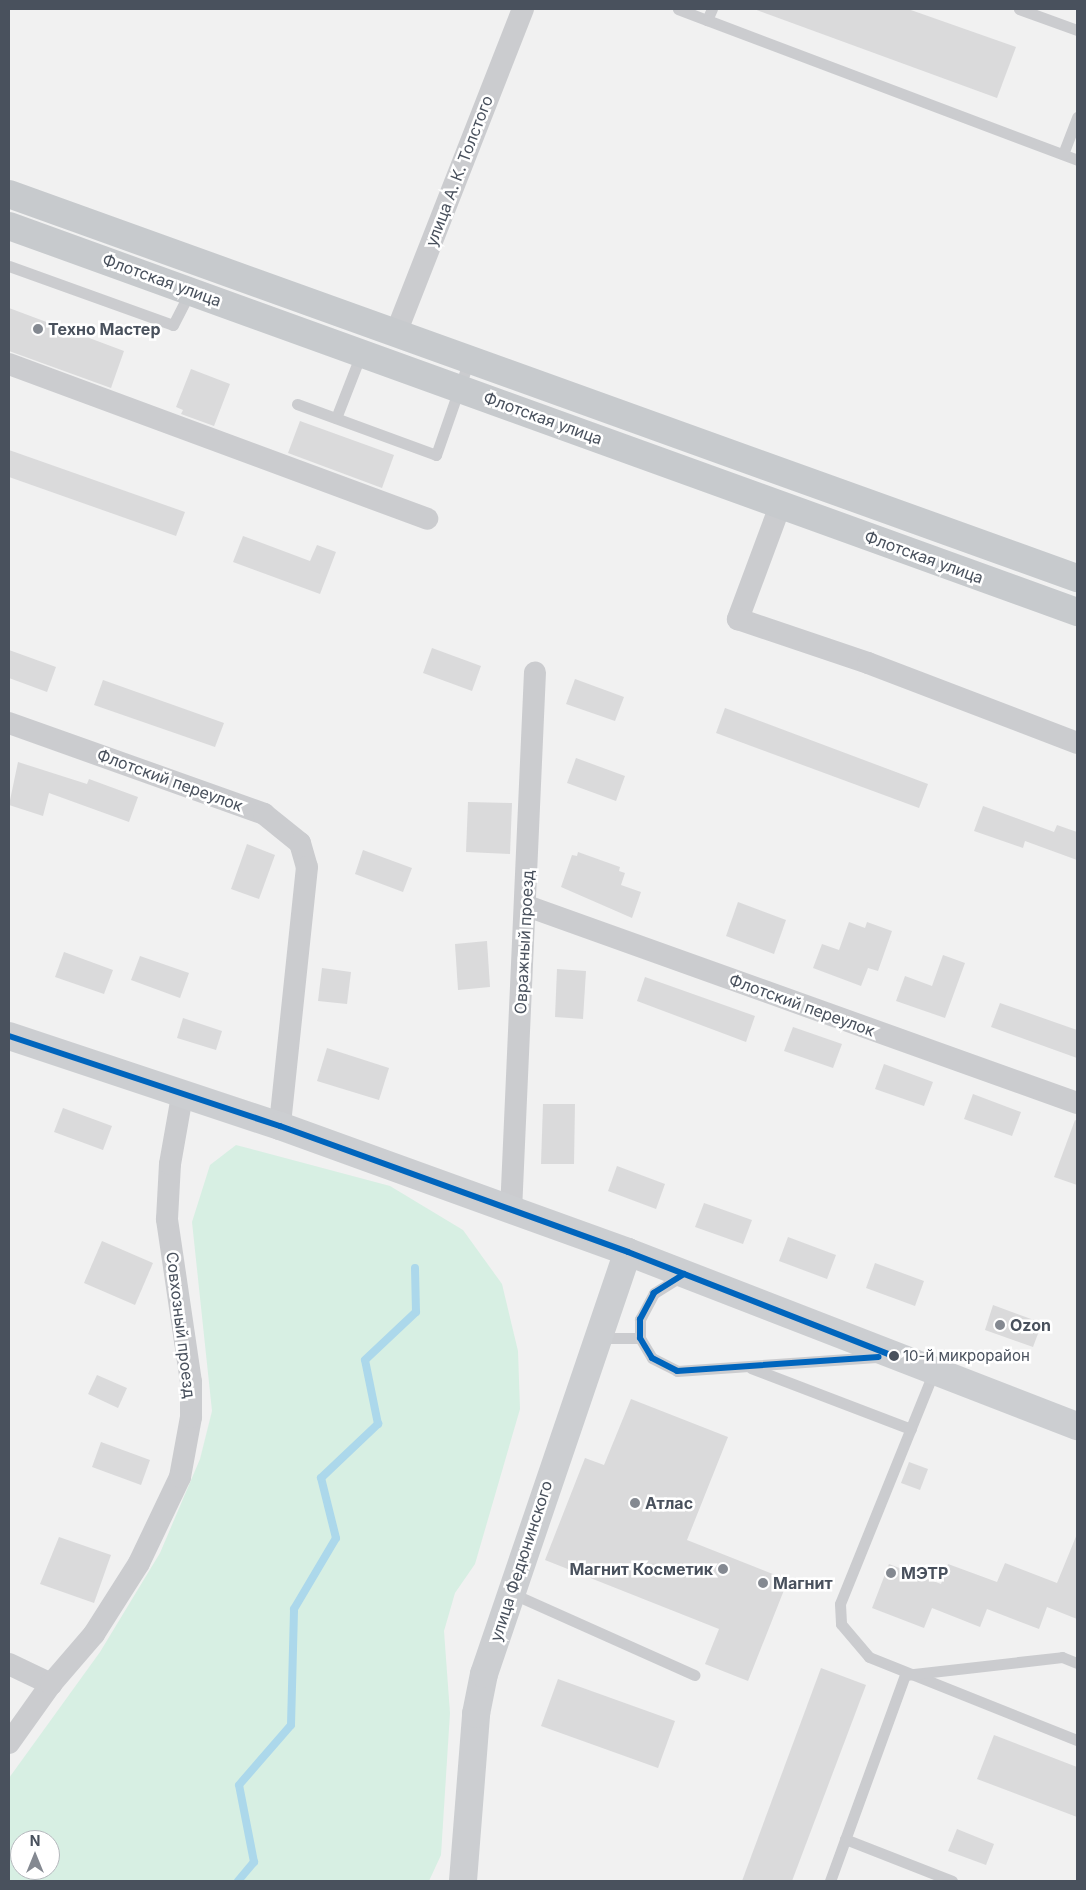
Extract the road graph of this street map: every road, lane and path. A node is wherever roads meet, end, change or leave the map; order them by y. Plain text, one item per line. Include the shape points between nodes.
1 (523, 9) edge
2 (678, 9) edge
3 (712, 9) edge
4 (1021, 9) edge
5 (707, 20) junction
6 (1077, 30) edge
7 (1077, 117) edge
8 (1063, 154) junction
9 (1077, 160) edge
10 (9, 194) edge
11 (9, 226) edge
12 (9, 266) edge
13 (190, 290) junction
14 (396, 333) junction
15 (362, 352) junction
16 (469, 360) junction
17 (9, 364) edge
18 (460, 387) junction
19 (297, 404) dead end
20 (336, 418) junction
21 (780, 506) junction
22 (427, 519) dead end
23 (1077, 578) edge
24 (1077, 612) edge
25 (535, 673) dead end
26 (9, 723) edge
27 (1077, 743) edge
28 (526, 906) junction
29 (9, 1036) edge
30 (182, 1096) junction
31 (1077, 1103) edge
32 (280, 1126) junction
33 (511, 1211) junction
34 (628, 1252) junction
35 (684, 1274) junction
36 (596, 1338) junction
37 (640, 1338) junction
38 (894, 1356) junction
39 (748, 1366) junction
40 (934, 1371) junction
41 (1077, 1426) edge
42 (911, 1428) junction
43 (509, 1592) junction
44 (1077, 1663) edge
45 (9, 1664) edge
46 (694, 1675) dead end
47 (905, 1675) junction
48 (51, 1684) junction
49 (1077, 1740) edge
50 (9, 1743) edge
51 (845, 1839) junction
52 (463, 1881) edge
53 (830, 1881) edge
54 (952, 1881) edge

1 - 14 street, улица А. К. Толстого
2 - 5 lane
3 - 5 lane
4 - 6 lane
5 - 8 lane
7 - 8 lane
8 - 9 lane
10 - 14 main road, Флотская улица
11 - 13 main road, Флотская улица
12 - 13 lane via 173,325
13 - 15 main road, Флотская улица
14 - 16 main road, Флотская улица
15 - 18 main road, Флотская улица
15 - 20 lane
16 - 18 lane
16 - 23 main road, Флотская улица
17 - 22 street
18 - 20 lane via 436,455
18 - 21 main road, Флотская улица
19 - 20 lane
21 - 24 main road, Флотская улица
21 - 27 street via 738,619 868,663
25 - 28 street, Овражный проезд
26 - 32 street, Флотский переулок via 264,814 300,843 307,867
28 - 31 street, Флотский переулок
28 - 33 street, Овражный проезд
29 - 30 street
30 - 32 street
30 - 48 street, Совхозный проезд via 170,1164 167,1219 191,1382 191,1417 180,1477 139,1563 94,1634
32 - 33 street
33 - 34 street
34 - 35 street
34 - 36 street, улица Федюнинского
35 - 37 lane via 654,1293 640,1319
35 - 38 street
36 - 37 lane
36 - 43 street, улица Федюнинского
37 - 39 lane via 652,1358 676,1371
38 - 39 lane
38 - 40 street
39 - 42 lane
40 - 41 street
40 - 42 lane
42 - 47 lane via 840,1604 841,1624 869,1657
43 - 46 lane
43 - 52 street, улица Федюнинского via 484,1674 476,1714
44 - 47 lane via 1062,1657
45 - 48 street
47 - 49 lane
47 - 51 lane
48 - 50 street, Совхозный проезд
51 - 53 lane
51 - 54 lane

